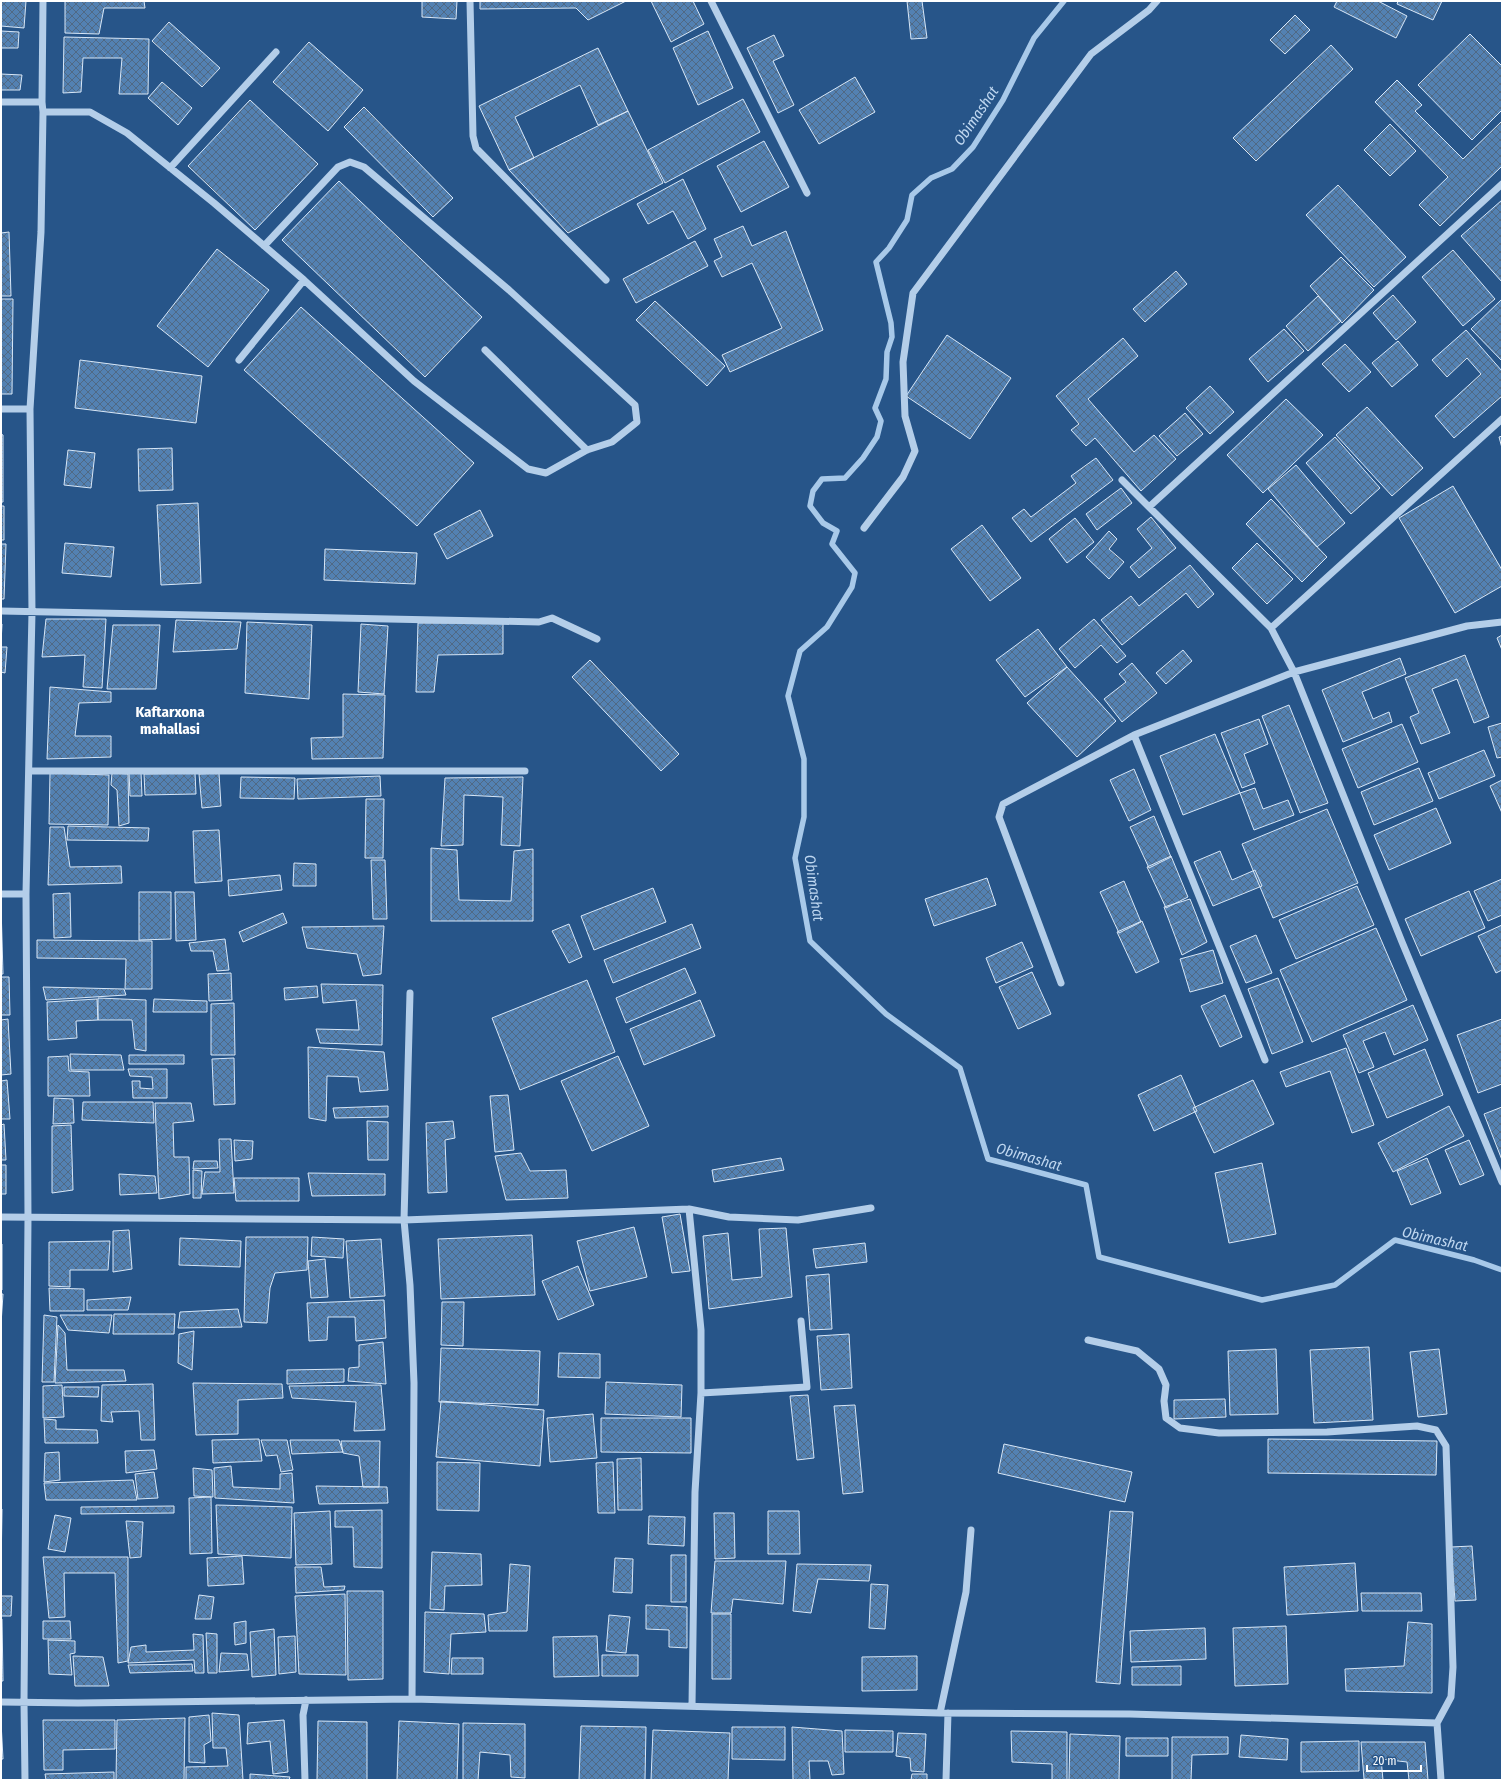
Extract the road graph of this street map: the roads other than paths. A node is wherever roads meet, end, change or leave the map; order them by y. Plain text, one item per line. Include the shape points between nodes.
1 (43, 1) edge
2 (470, 1) edge
3 (711, 1) edge
4 (1156, 1) edge
5 (276, 52) dead end
6 (1, 102) edge
7 (42, 102) junction
8 (43, 112) junction
9 (170, 168) junction
10 (1502, 184) edge
11 (807, 193) dead end
12 (264, 246) junction
13 (304, 280) junction
14 (606, 280) dead end
15 (484, 350) dead end
16 (239, 360) dead end
17 (1, 408) edge
18 (30, 409) junction
19 (1502, 419) edge
20 (587, 450) junction
21 (1122, 480) dead end
22 (1149, 507) junction
23 (864, 528) dead end
24 (1, 611) edge
25 (32, 612) junction
26 (1502, 622) edge
27 (1271, 628) junction
28 (597, 639) dead end
29 (1294, 672) junction
30 (1134, 735) junction
31 (29, 771) junction
32 (525, 771) dead end
33 (1, 894) edge
34 (26, 894) junction
35 (1061, 983) dead end
36 (410, 993) dead end
37 (1264, 1060) dead end
38 (1502, 1182) edge
39 (871, 1208) dead end
40 (689, 1209) junction
41 (1, 1217) edge
42 (28, 1218) junction
43 (404, 1220) junction
44 (801, 1321) dead end
45 (1088, 1340) dead end
46 (701, 1393) junction
47 (971, 1530) dead end
48 (412, 1699) junction
49 (306, 1700) junction
50 (1, 1702) edge
51 (24, 1702) junction
52 (692, 1706) junction
53 (944, 1713) junction
54 (1437, 1723) junction
55 (25, 1780) edge
56 (305, 1780) edge
57 (946, 1780) edge
58 (1441, 1780) edge

1 - 7 street
2 - 14 street via 473,136 476,148
3 - 11 street
4 - 23 street via 1149,10 1091,54 913,293 903,362 905,416 915,451 903,477
5 - 9 street
6 - 7 street
7 - 8 street
8 - 9 street via 90,112 127,133
8 - 18 street via 41,232
9 - 12 street
10 - 22 street
12 - 13 street
12 - 20 street via 338,167 350,162 364,167 509,290 635,405 638,422 612,442
13 - 16 street
13 - 20 street via 414,381 528,469 546,473
15 - 20 street
17 - 18 street
18 - 25 street
19 - 27 street
21 - 22 street
22 - 27 street
24 - 25 street
25 - 28 street via 539,622 552,618
25 - 31 street
26 - 29 street via 1467,626
27 - 29 street
29 - 30 street
29 - 38 street
30 - 35 street via 1003,804 999,816
30 - 37 street
31 - 32 street
31 - 34 street
33 - 34 street
34 - 42 street
36 - 43 street
39 - 40 street via 798,1220 729,1217
40 - 43 street
40 - 46 street via 701,1330
41 - 42 street
42 - 43 street
42 - 51 street
43 - 48 street via 410,1285 414,1383
44 - 46 street via 807,1387
45 - 54 street via 1137,1351 1159,1368 1166,1385 1166,1418 1180,1428 1219,1433 1327,1432 1417,1426 1436,1430 1446,1446 1453,1667 1450,1697
46 - 52 street via 695,1492
47 - 53 street via 966,1592
48 - 49 street
48 - 52 street
49 - 51 street
49 - 56 street via 303,1715
50 - 51 street
51 - 55 street
52 - 53 street
53 - 54 street via 1130,1714
53 - 57 street
54 - 58 street

